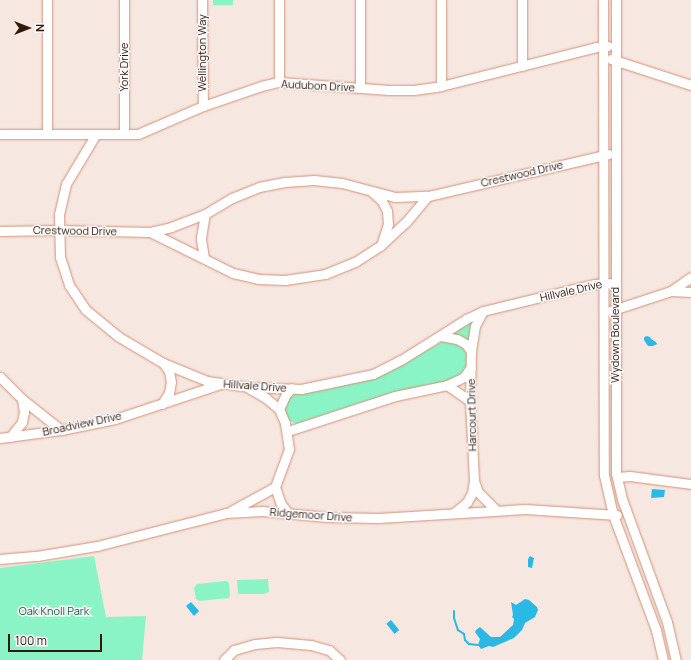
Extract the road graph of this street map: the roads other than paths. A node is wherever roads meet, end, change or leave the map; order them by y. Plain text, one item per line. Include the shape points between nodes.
1 (47, 0) edge
2 (124, 0) edge
3 (202, 0) edge
4 (279, 0) edge
5 (360, 0) edge
6 (441, 0) edge
7 (522, 0) edge
8 (603, 0) edge
9 (616, 0) edge
10 (603, 46) junction
11 (616, 46) junction
12 (603, 59) junction
13 (615, 60) junction
14 (522, 66) junction
15 (279, 82) junction
16 (691, 85) edge
17 (441, 86) junction
18 (360, 88) junction
19 (202, 106) junction
20 (0, 134) edge
21 (47, 134) junction
22 (96, 134) junction
23 (124, 134) junction
24 (616, 154) junction
25 (603, 155) junction
26 (370, 190) junction
27 (428, 196) junction
28 (205, 214) junction
29 (58, 230) junction
30 (0, 231) edge
31 (150, 232) junction
32 (380, 246) junction
33 (204, 258) junction
34 (691, 277) edge
35 (603, 282) junction
36 (616, 282) junction
37 (671, 292) junction
38 (691, 292) edge
39 (616, 310) junction
40 (483, 311) junction
41 (603, 312) junction
42 (441, 336) junction
43 (471, 351) junction
44 (163, 363) junction
45 (471, 367) junction
46 (0, 376) edge
47 (221, 384) junction
48 (447, 385) junction
49 (248, 387) junction
50 (292, 388) junction
51 (22, 399) junction
52 (470, 401) junction
53 (162, 404) junction
54 (279, 409) junction
55 (61, 430) junction
56 (288, 431) junction
57 (10, 437) junction
58 (0, 438) edge
59 (617, 477) junction
60 (474, 480) junction
61 (691, 484) edge
62 (275, 487) junction
63 (495, 509) junction
64 (454, 512) junction
65 (226, 513) junction
66 (288, 513) junction
67 (626, 513) junction
68 (613, 515) junction
69 (0, 559) edge
70 (224, 660) edge
71 (340, 660) edge
72 (663, 660) edge
73 (676, 660) edge

1 - 21 street
2 - 23 street, York Drive
3 - 19 street, Wellington Way
4 - 15 street
5 - 18 street
6 - 17 street
7 - 14 street
8 - 10 street, Wydown Boulevard
9 - 11 street, Wydown Boulevard
10 - 11 street, Audubon Drive
10 - 12 street, Wydown Boulevard
10 - 14 street, Audubon Drive
11 - 13 street, Wydown Boulevard
12 - 13 street
12 - 25 street, Wydown Boulevard
13 - 16 street
13 - 24 street, Wydown Boulevard
14 - 17 street, Audubon Drive
15 - 18 street, Audubon Drive
15 - 19 street, Audubon Drive
17 - 18 street, Audubon Drive via 414,90
19 - 23 street, Audubon Drive via 144,132
20 - 21 street, Audubon Drive
21 - 22 street, Audubon Drive
22 - 23 street, Audubon Drive
22 - 29 street, Hillvale Drive via 66,184
24 - 25 street, Crestwood Drive
24 - 36 street, Wydown Boulevard
25 - 27 street, Crestwood Drive
25 - 35 street, Wydown Boulevard
26 - 27 street, Crestwood Drive via 395,197
26 - 28 street, Crestwood Drive via 328,181 289,182 259,187
26 - 32 street via 382,201 387,211 388,224
27 - 32 street, Crestwood Drive via 406,222
28 - 31 street, Crestwood Drive
28 - 33 street via 201,238
29 - 30 street, Crestwood Drive
29 - 31 street, Crestwood Drive
29 - 44 street, Hillvale Drive via 64,271 86,310 119,337
31 - 33 street, Crestwood Drive
32 - 33 street, Crestwood Drive via 355,262 324,274 285,280 233,273
34 - 37 street
35 - 36 street, Hillvale Drive
35 - 40 street, Hillvale Drive
35 - 41 street, Wydown Boulevard
36 - 39 street, Wydown Boulevard
37 - 38 street
37 - 39 street
39 - 41 street
39 - 59 street, Wydown Boulevard
40 - 42 street, Hillvale Drive
40 - 43 street, Harcourt Drive via 475,326
41 - 68 street, Wydown Boulevard via 604,475
42 - 43 street via 457,339 466,344
42 - 50 street, Hillvale Drive via 373,374 301,389
43 - 45 street, Harcourt Drive
44 - 47 street, Hillvale Drive
44 - 53 street via 169,371 171,382 169,393
45 - 48 street via 464,377
45 - 52 street, Harcourt Drive
46 - 51 street
47 - 49 street, Hillvale Drive
47 - 53 street, Broadview Drive
48 - 52 street
48 - 56 street via 395,396
49 - 50 street, Hillvale Drive
49 - 54 street
50 - 54 street
51 - 55 street
51 - 57 street via 22,422
52 - 60 street, Harcourt Drive
53 - 55 street, Broadview Drive via 115,419
54 - 56 street
55 - 57 street, Broadview Drive
56 - 62 street via 289,449
57 - 58 street, Broadview Drive
59 - 61 street via 630,476
59 - 67 street, Wydown Boulevard
60 - 63 street, Harcourt Drive via 478,492
60 - 64 street, Harcourt Drive via 472,493 467,502
62 - 65 street
62 - 66 street via 281,504
63 - 64 street, Ridgemoor Drive
63 - 68 street, Ridgemoor Drive
64 - 66 street, Ridgemoor Drive via 354,518
65 - 66 street, Ridgemoor Drive
65 - 69 street, Ridgemoor Drive via 97,546
67 - 68 street, Ridgemoor Drive
67 - 73 street, Wydown Boulevard via 667,622
68 - 72 street, Wydown Boulevard via 656,630
70 - 71 street via 234,650 255,644 277,642 329,650

